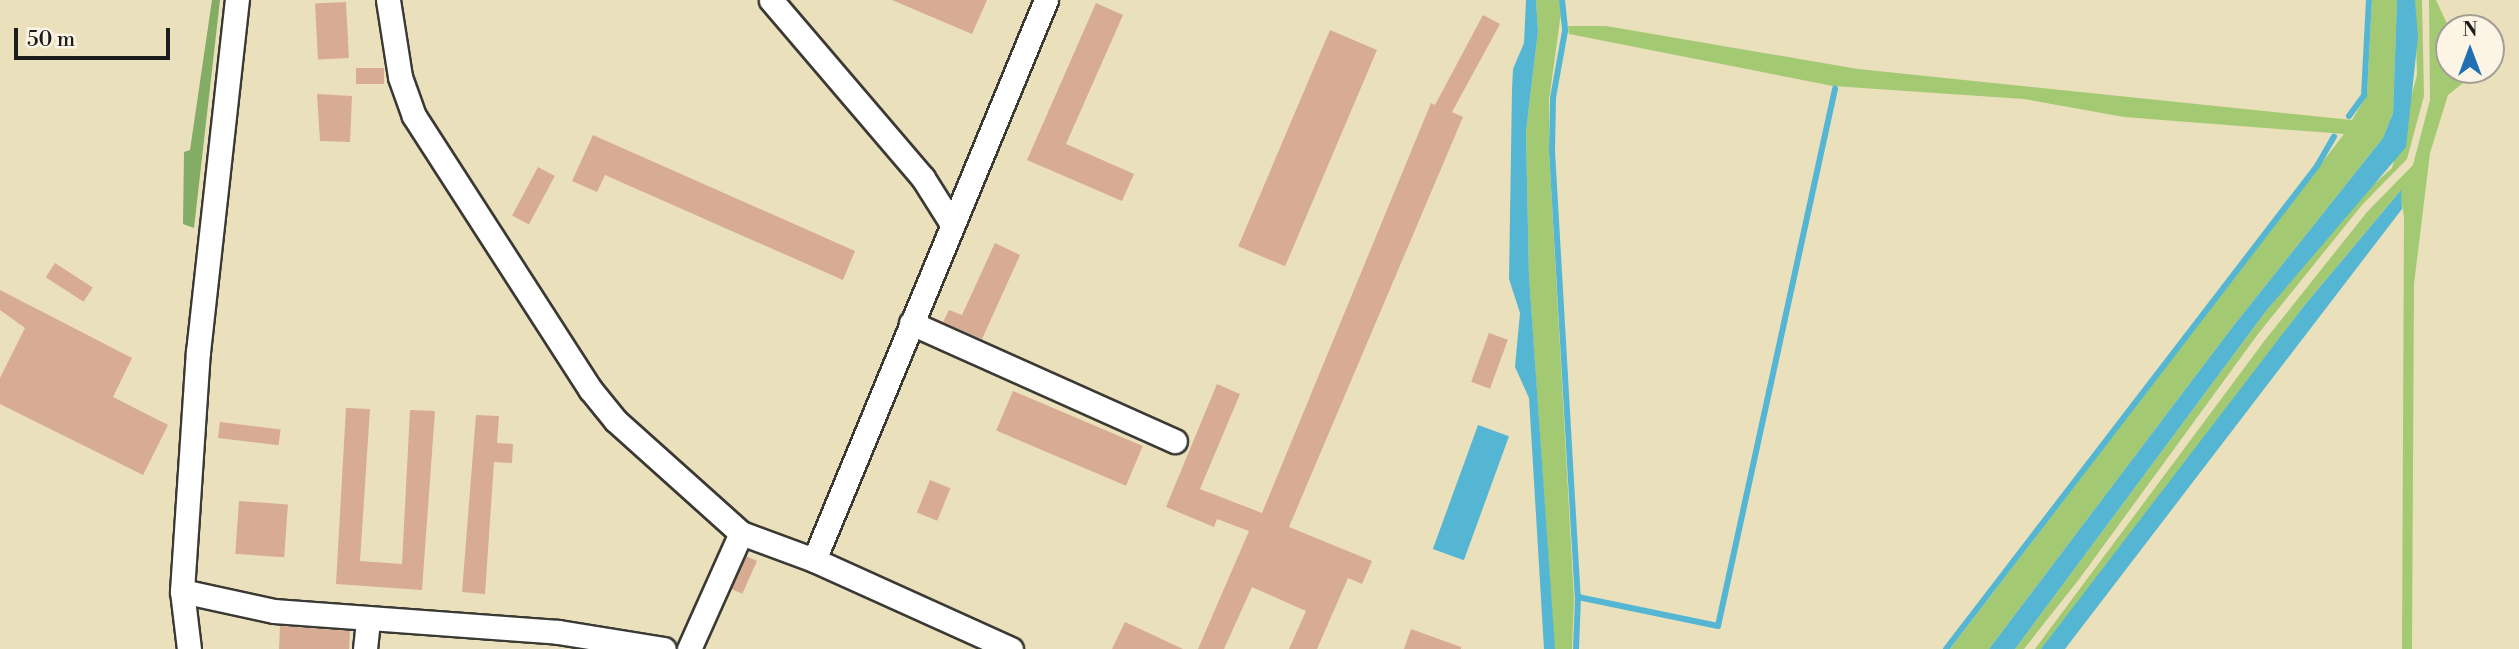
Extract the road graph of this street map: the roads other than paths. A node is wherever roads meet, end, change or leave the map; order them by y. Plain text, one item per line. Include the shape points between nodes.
1 (237, 0) edge
2 (388, 0) edge
3 (771, 0) edge
4 (1046, 0) edge
5 (952, 224) junction
6 (911, 323) junction
7 (1175, 441) dead end
8 (741, 533) junction
9 (814, 560) junction
10 (182, 591) junction
11 (368, 618) junction
12 (189, 649) edge
13 (365, 649) edge
14 (664, 649) edge
15 (689, 649) edge
16 (1011, 649) edge

1 - 10 street via 198,352
2 - 8 street via 400,77 414,116 590,389 615,419
3 - 5 street via 923,178
4 - 5 street
5 - 6 street
6 - 7 street
6 - 9 street
8 - 9 street
8 - 15 street
9 - 16 street
10 - 11 street via 274,611
10 - 12 street
11 - 13 street
11 - 14 street via 558,632

